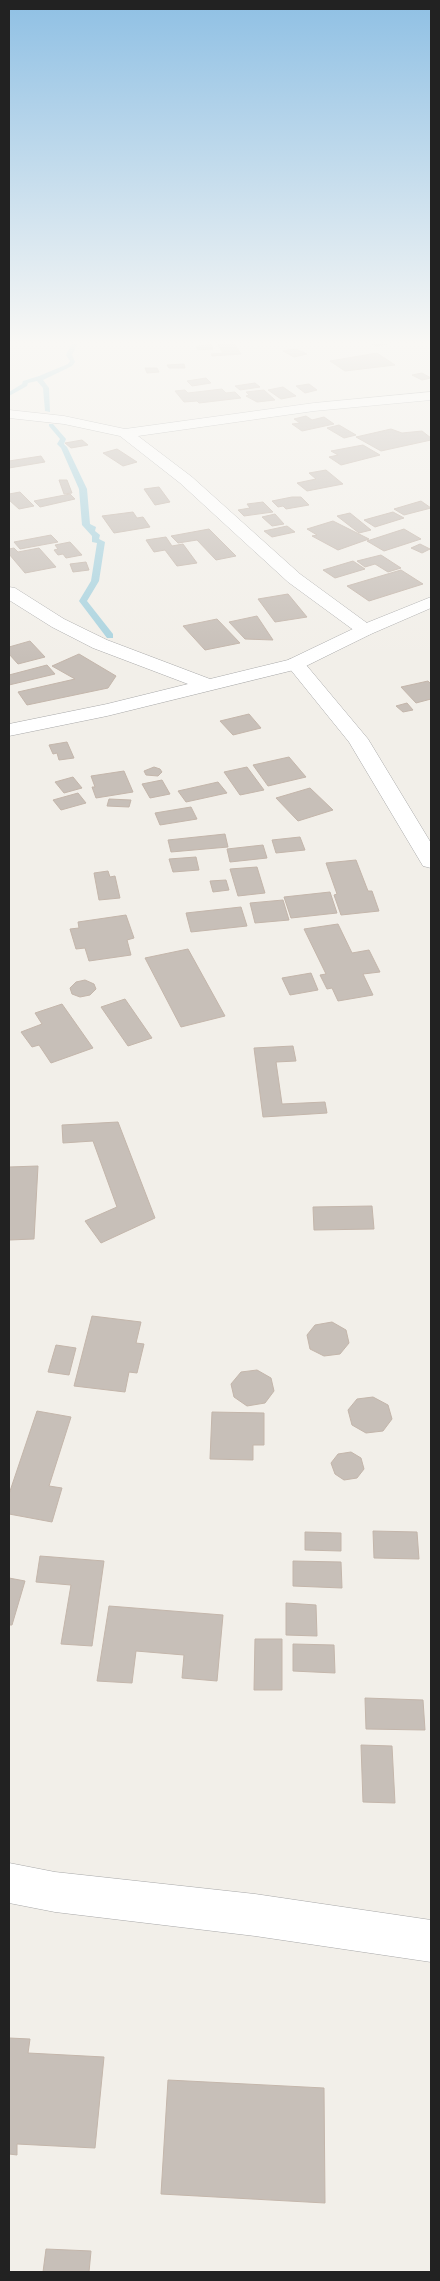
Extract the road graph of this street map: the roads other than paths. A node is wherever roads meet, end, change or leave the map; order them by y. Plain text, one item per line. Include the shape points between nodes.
1 (142, 446) edge
2 (9, 592) edge
3 (431, 602) edge
4 (364, 630) junction
5 (295, 664) junction
6 (208, 685) junction
7 (9, 730) edge
8 (431, 861) edge
9 (9, 1882) edge
10 (431, 1941) edge

1 - 4 street via 186,480 294,578
2 - 6 street via 58,623 100,644
3 - 4 street
4 - 5 street
5 - 6 street
5 - 8 street via 358,739
6 - 7 street
9 - 10 street via 55,1892 255,1915

